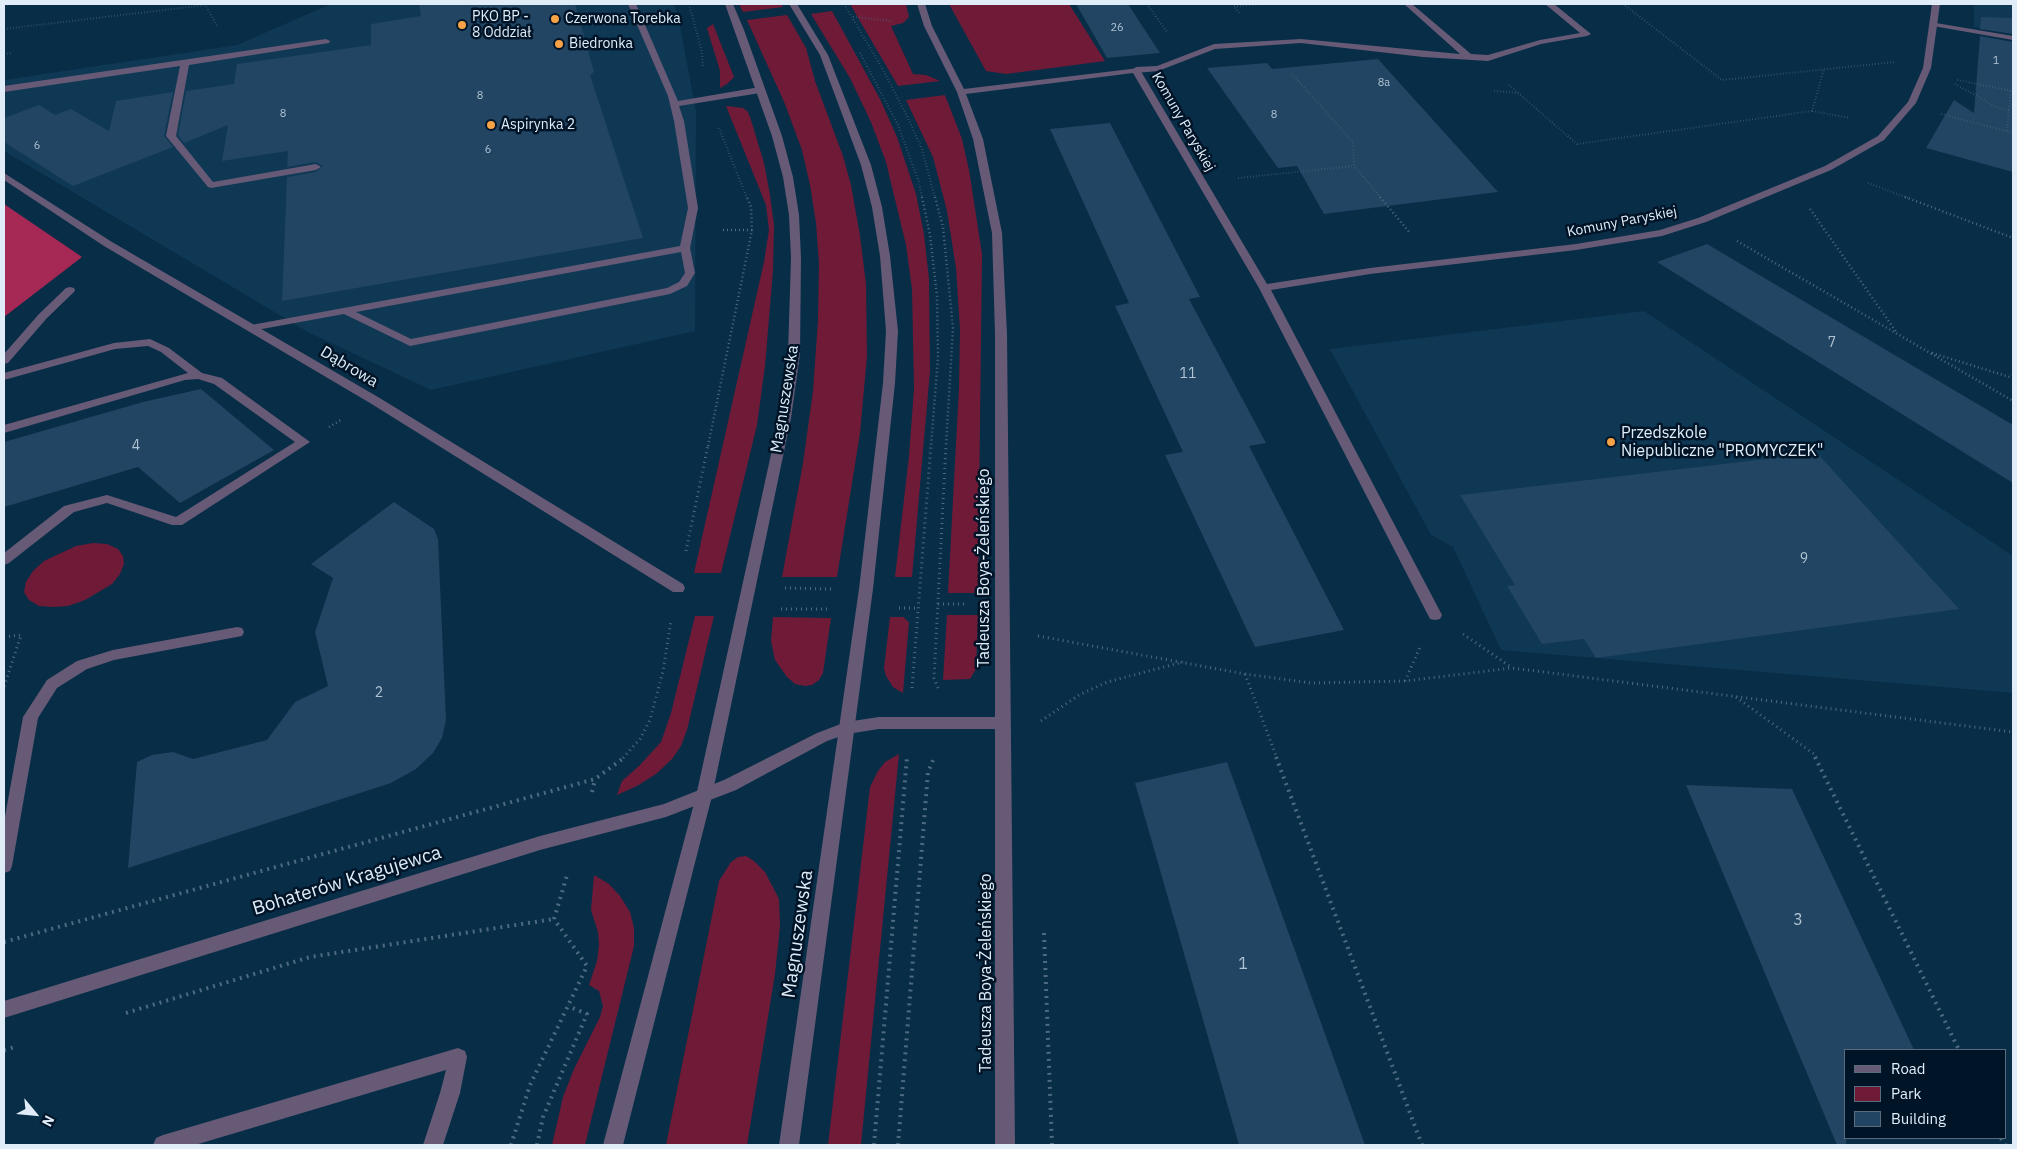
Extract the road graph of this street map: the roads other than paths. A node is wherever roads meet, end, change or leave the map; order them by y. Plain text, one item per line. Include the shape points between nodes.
1 (632, 4) edge
2 (729, 4) edge
3 (793, 4) edge
4 (921, 4) edge
5 (1408, 4) edge
6 (1549, 4) edge
7 (1936, 4) edge
8 (1933, 24) junction
9 (2013, 38) edge
10 (326, 41) dead end
11 (1468, 56) junction
12 (185, 63) junction
13 (1136, 70) junction
14 (4, 89) edge
15 (760, 90) junction
16 (961, 92) junction
17 (674, 104) junction
18 (316, 167) dead end
19 (4, 176) edge
20 (685, 248) junction
21 (1264, 288) junction
22 (70, 290) dead end
23 (344, 310) junction
24 (251, 328) junction
25 (4, 361) edge
26 (198, 375) junction
27 (4, 377) edge
28 (4, 430) edge
29 (4, 560) edge
30 (678, 588) road end
31 (1435, 615) road end
32 (237, 632) dead end
33 (1002, 723) junction
34 (846, 728) junction
35 (704, 796) junction
36 (4, 866) edge
37 (4, 1010) edge
38 (163, 1145) edge
39 (433, 1145) edge
40 (613, 1145) edge
41 (789, 1145) edge
42 (1005, 1145) edge

1 - 17 street
2 - 15 street, Magnuszewska
3 - 34 street, Magnuszewska via 824,55 857,138 877,207 890,291 890,383
4 - 16 street, Tadeusza Boya-Żeleńskiego via 928,26
5 - 11 street
6 - 11 street via 1587,34 1540,42 1488,58
7 - 8 street, Komuny Paryskiej
8 - 9 street
8 - 21 street, Komuny Paryskiej via 1924,74 1909,106 1881,138 1828,168 1702,220 1662,233 1576,247 1370,271
10 - 12 street
11 - 13 street via 1301,41 1214,47 1158,68
12 - 14 street
12 - 18 street via 171,136 211,185
13 - 16 street, Komuny Paryskiej
13 - 21 street, Komuny Paryskiej
15 - 17 street
15 - 35 street, Magnuszewska via 777,136 794,215 794,354 785,418
16 - 33 street, Tadeusza Boya-Żeleńskiego via 978,139 998,233
17 - 20 street via 693,208
19 - 24 street, Dąbrowa via 108,244
20 - 23 street
20 - 23 street via 690,273 683,284 670,291 410,343
21 - 31 street, Komuny Paryskiej
22 - 25 street
23 - 24 street
24 - 30 street, Dąbrowa
26 - 27 street via 150,342 114,346
26 - 28 street
26 - 29 street via 218,381 304,442 176,522 107,499 69,509
32 - 36 street via 113,655 82,665 52,684 31,717
33 - 34 street via 910,722
33 - 42 street, Tadeusza Boya-Żeleńskiego
34 - 35 street via 822,736
34 - 41 street, Magnuszewska
35 - 37 street, Bohaterów Kragujewca via 666,810 540,843
35 - 40 street, Magnuszewska
38 - 39 street via 458,1057

